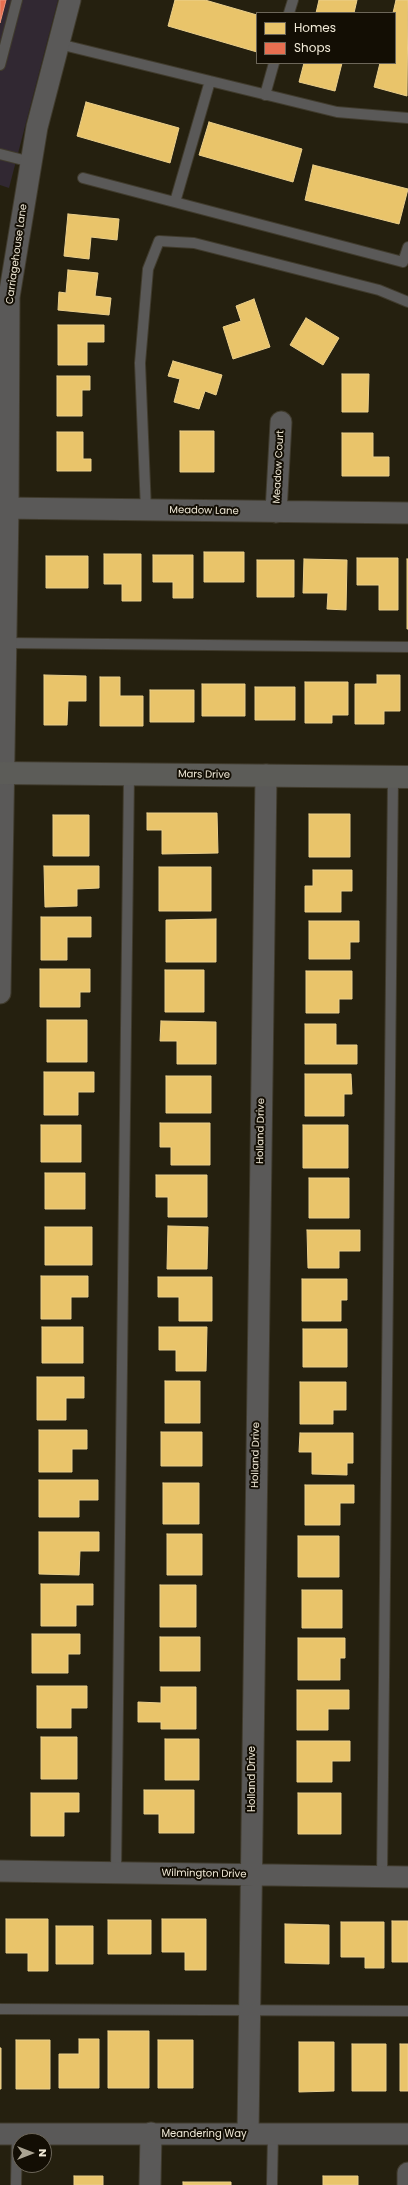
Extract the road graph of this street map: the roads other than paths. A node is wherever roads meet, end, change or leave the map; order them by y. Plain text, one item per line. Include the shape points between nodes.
1 (17, 0) edge
2 (70, 0) edge
3 (293, 0) edge
4 (289, 12) edge
5 (59, 44) junction
6 (274, 64) edge
7 (0, 65) edge
8 (210, 81) junction
9 (265, 95) junction
10 (408, 118) edge
11 (0, 154) edge
12 (31, 162) junction
13 (83, 178) dead end
14 (175, 202) junction
15 (408, 247) edge
16 (408, 302) edge
17 (281, 422) dead end
18 (4, 508) edge
19 (146, 510) junction
20 (276, 512) junction
21 (408, 513) edge
22 (3, 643) edge
23 (408, 647) edge
24 (2, 773) edge
25 (128, 774) junction
26 (266, 775) junction
27 (400, 777) edge
28 (0, 993) edge
29 (0, 1871) edge
30 (116, 1872) junction
31 (252, 1874) junction
32 (382, 1877) junction
33 (408, 1877) edge
34 (0, 2009) edge
35 (250, 2011) junction
36 (408, 2011) edge
37 (151, 2133) junction
38 (8, 2134) edge
39 (248, 2134) junction
40 (273, 2134) junction
41 (408, 2134) edge
42 (408, 2173) edge
43 (16, 2185) edge
44 (150, 2185) edge
45 (272, 2185) edge
46 (408, 2185) edge

1 - 7 lane
2 - 5 street, Carriagehouse Lane
3 - 4 lane
5 - 8 lane
5 - 12 street, Carriagehouse Lane via 37,127
6 - 9 lane
8 - 9 lane
8 - 14 lane
9 - 10 lane via 337,112
11 - 12 lane
12 - 18 street, Carriagehouse Lane via 9,297
13 - 14 lane
14 - 15 lane via 403,262
16 - 19 lane via 378,290 194,243 159,241 148,269 140,363
17 - 20 street, Meadow Court
18 - 19 street, Meadow Lane
18 - 22 street, Carriagehouse Lane
19 - 20 street, Meadow Lane
20 - 21 street, Meadow Lane
22 - 23 lane
22 - 24 street, Carriagehouse Lane
24 - 25 street, Mars Drive
24 - 28 street, Carriagehouse Lane
25 - 26 street, Mars Drive
25 - 30 lane
26 - 27 street, Mars Drive
26 - 31 street, Holland Drive
27 - 32 lane
29 - 30 street, Wilmington Drive
30 - 31 street, Wilmington Drive
31 - 32 street, Wilmington Drive
31 - 35 street, Holland Drive
32 - 33 street, Wilmington Drive
34 - 35 lane
35 - 36 lane
35 - 39 street, Holland Drive
37 - 38 street, Meandering Way
37 - 39 street, Meandering Way
37 - 44 street
38 - 43 lane
39 - 40 street, Meandering Way
40 - 41 street, Meandering Way
40 - 45 lane
42 - 46 street

